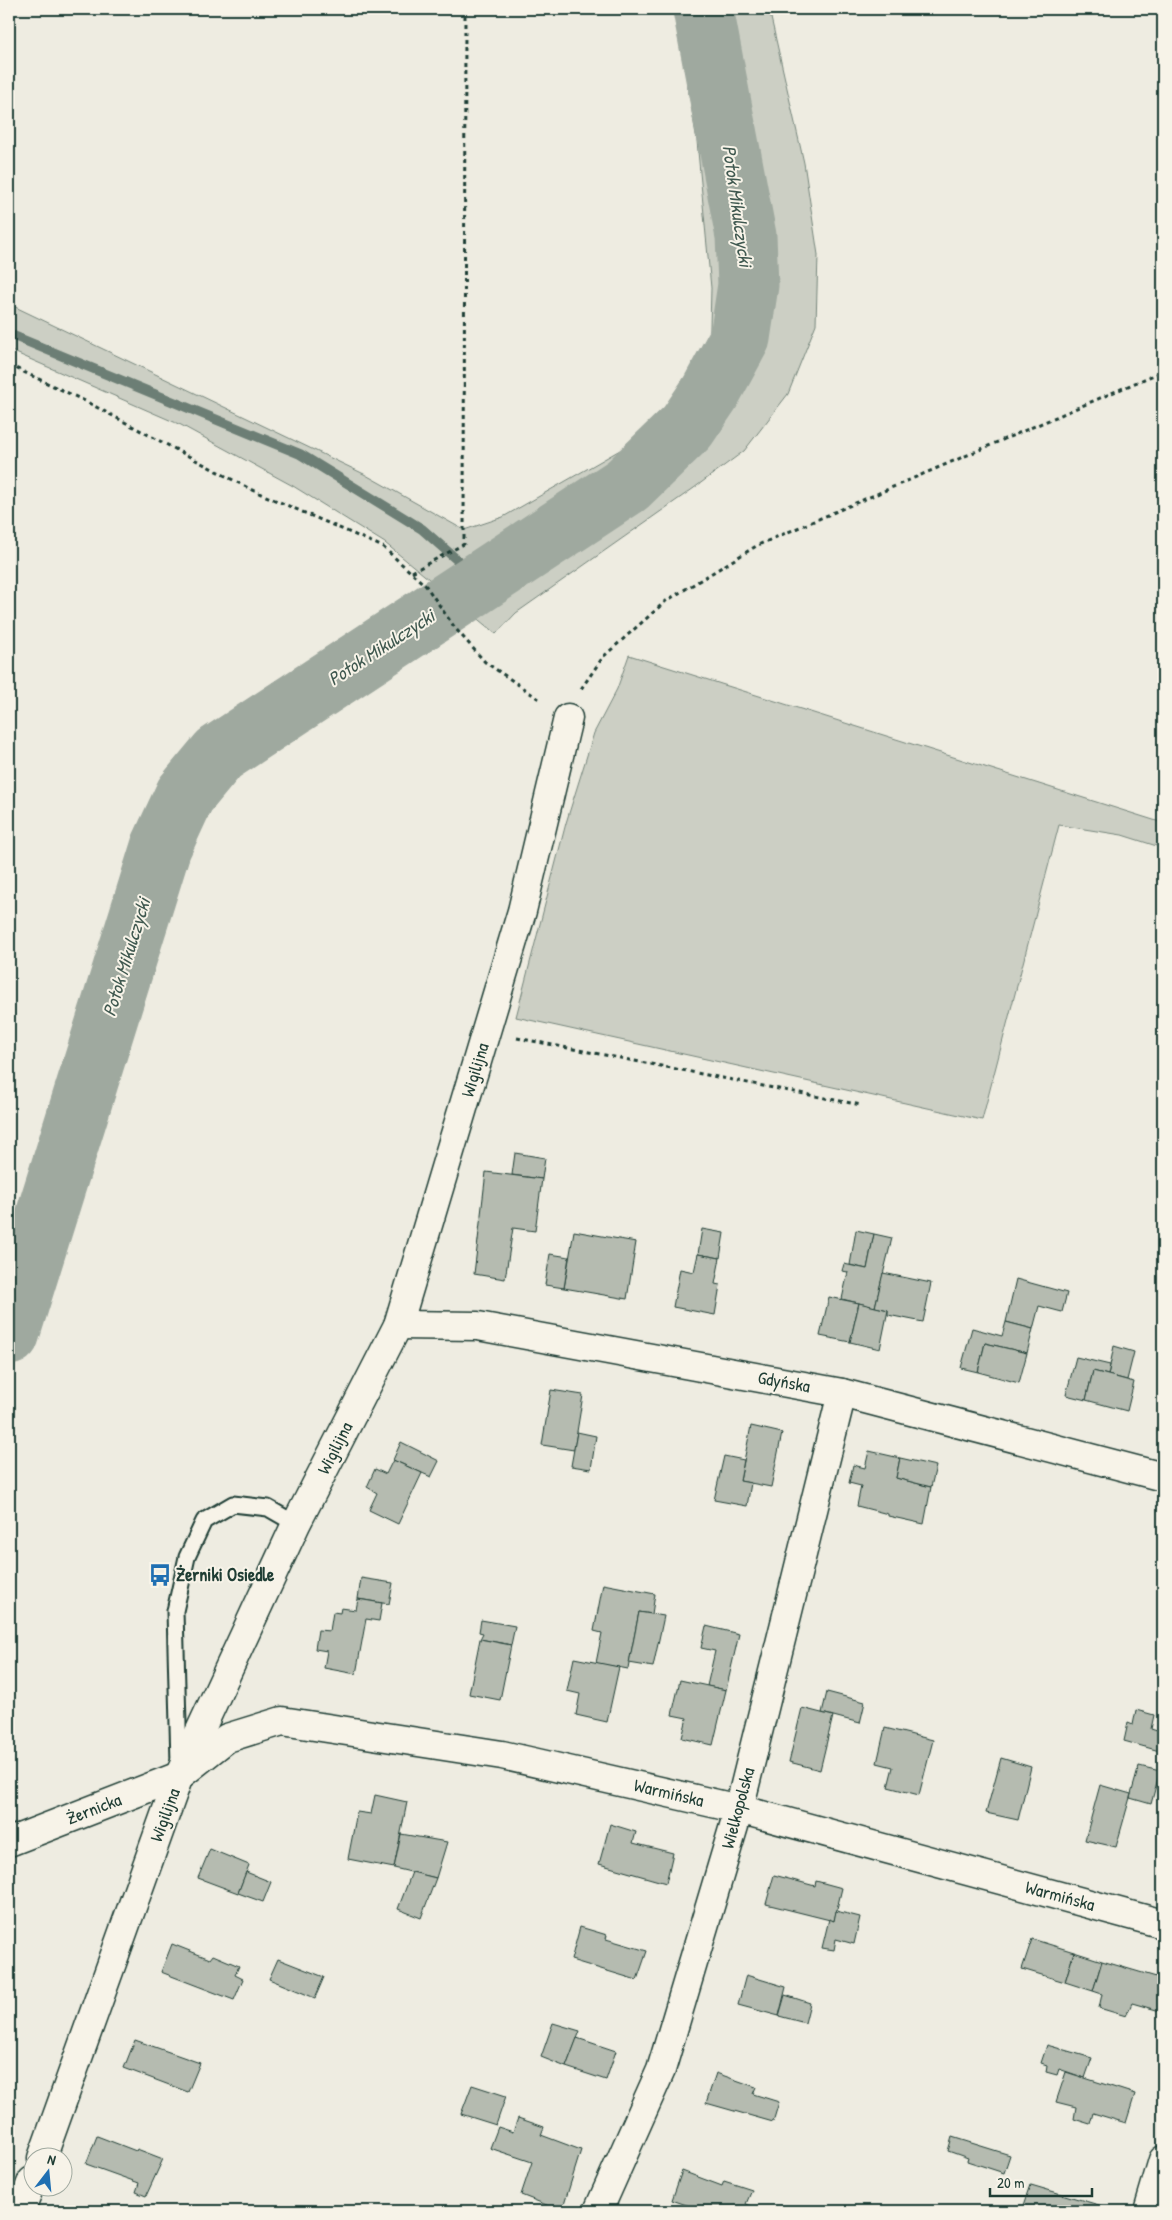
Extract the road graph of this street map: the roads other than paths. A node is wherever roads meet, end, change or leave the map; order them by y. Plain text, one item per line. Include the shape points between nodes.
1 (568, 718) road end
2 (398, 1325) junction
3 (842, 1393) junction
4 (1163, 1477) edge
5 (296, 1524) junction
6 (180, 1776) junction
7 (740, 1809) junction
8 (9, 1842) edge
9 (1163, 1924) edge
10 (46, 2148) edge
11 (1163, 2160) edge
12 (25, 2198) edge
13 (20, 2211) edge
14 (598, 2211) edge
15 (1148, 2211) edge

1 - 2 street, Wigilijna via 522,911
2 - 3 street, Gdyńska via 478,1326
2 - 5 street, Wigilijna
3 - 4 street, Gdyńska
3 - 7 street, Wielkopolska
5 - 6 street, Wigilijna
5 - 6 lane via 268,1508 233,1504 204,1521 187,1557 175,1611
6 - 7 street, Warmińska via 227,1738 282,1722 502,1755
6 - 8 street, Żernicka
6 - 10 street, Wigilijna
7 - 9 street, Warmińska
7 - 14 street, Wielkopolska via 661,2070
11 - 15 street
12 - 13 street

